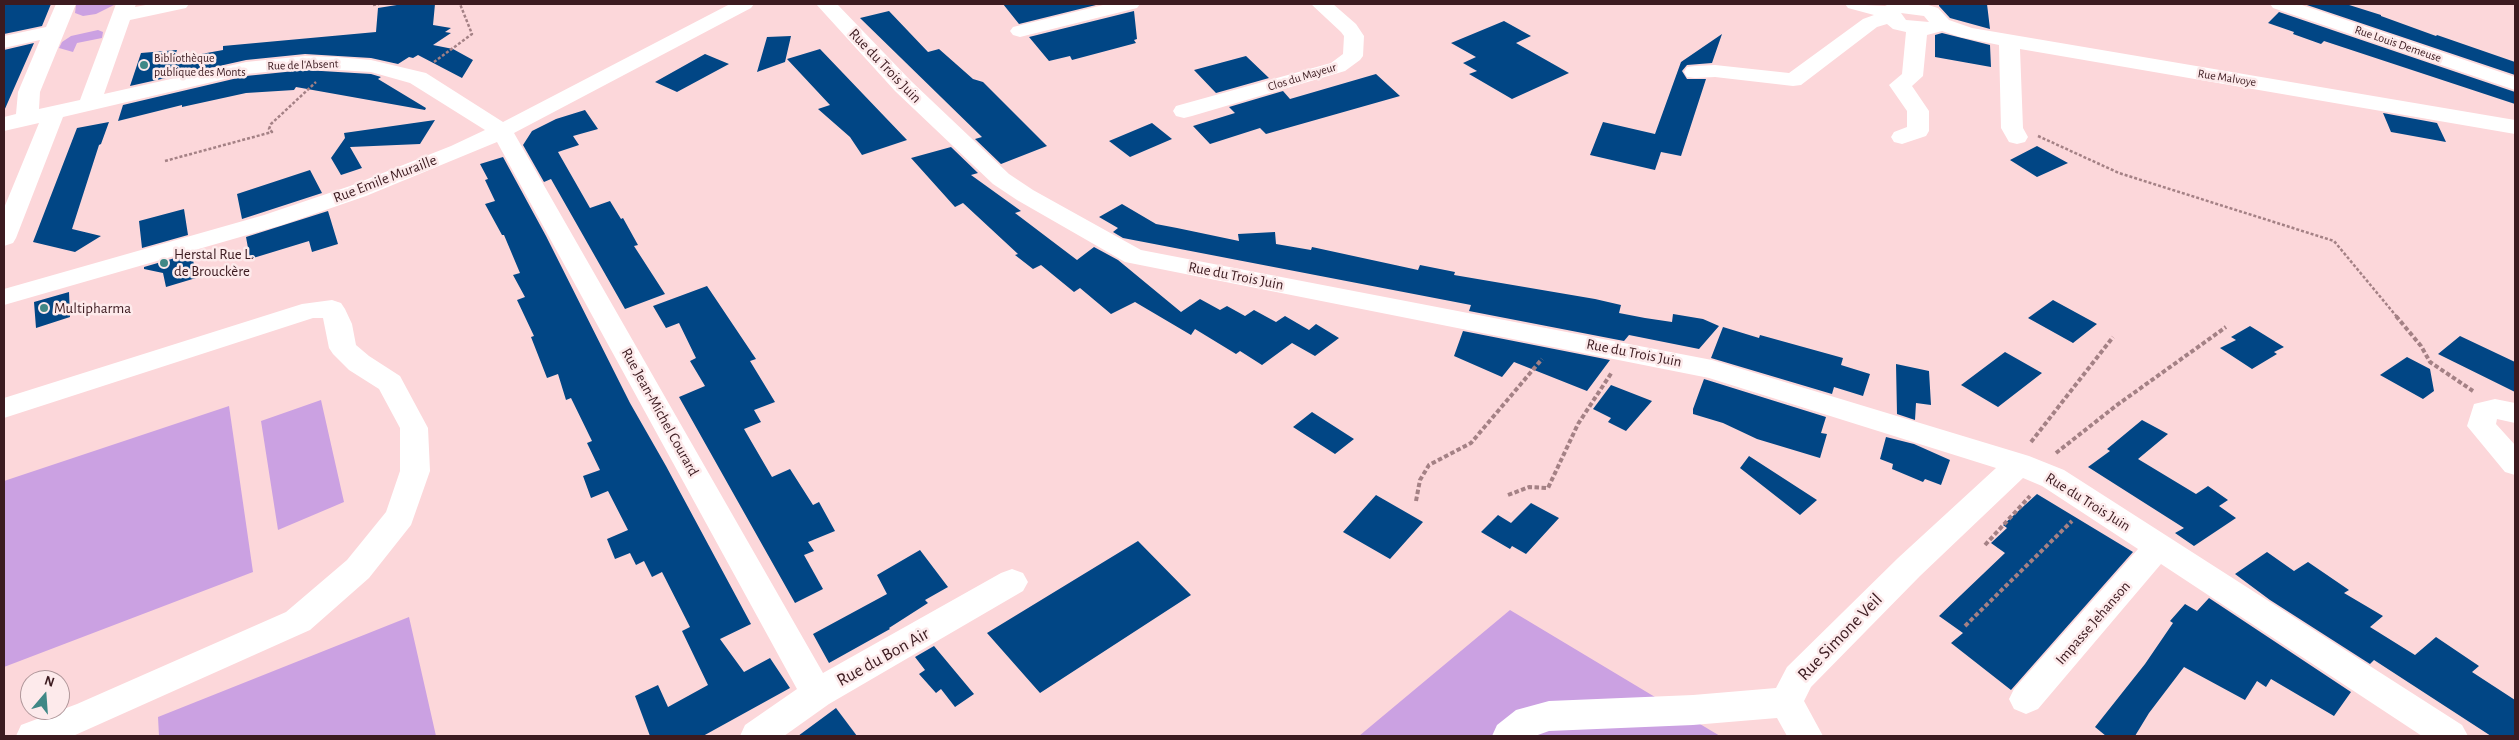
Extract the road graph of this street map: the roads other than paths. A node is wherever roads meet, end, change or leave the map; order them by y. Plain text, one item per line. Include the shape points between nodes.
1 (66, 4) edge
2 (179, 4) edge
3 (744, 4) edge
4 (826, 4) edge
5 (1130, 4) edge
6 (1322, 4) edge
7 (1855, 4) edge
8 (2280, 4) edge
9 (123, 10) edge
10 (1890, 15) junction
11 (1939, 23) junction
12 (1917, 29) junction
13 (56, 31) junction
14 (1020, 32) dead end
15 (2009, 41) junction
16 (4, 42) edge
17 (1695, 72) dead end
18 (2515, 84) edge
19 (90, 103) junction
20 (1184, 111) dead end
21 (54, 112) junction
22 (27, 118) junction
23 (4, 124) edge
24 (2515, 127) edge
25 (502, 131) junction
26 (2023, 135) road end
27 (1902, 137) dead end
28 (4, 238) edge
29 (4, 297) edge
30 (4, 408) edge
31 (2498, 411) edge
32 (2515, 464) edge
33 (2036, 471) junction
34 (2158, 547) junction
35 (1012, 582) dead end
36 (817, 694) junction
37 (2026, 699) dead end
38 (1786, 702) junction
39 (33, 736) edge
40 (758, 736) edge
41 (1509, 736) edge
42 (1806, 736) edge
43 (2450, 736) edge

1 - 13 street
2 - 9 street
3 - 25 street, Rue Emile Muraille
4 - 33 street, Rue du Trois Juin via 903,86 1000,179 1134,256 1712,369
5 - 14 street
6 - 20 street, Clos du Mayeur via 1354,36 1353,56 1338,67
7 - 10 street
8 - 18 street, Rue Louis Demeuse
9 - 19 street
10 - 11 street, Rue Malvoye via 1898,6 1915,6 1936,15
10 - 12 street via 1900,25
10 - 17 street, Rue Malvoye via 1870,23 1793,80 1714,70
11 - 12 street via 1932,28
11 - 15 street, Rue Malvoye
12 - 27 street via 1912,76 1900,85 1918,111 1918,131
13 - 16 street
13 - 22 street via 29,92
15 - 24 street, Rue Malvoye
15 - 26 street via 2012,128
19 - 21 street, Rue de l'Absent
19 - 25 street, Rue de l'Absent via 246,68 337,62 418,78
21 - 22 street, Rue de l'Absent
21 - 28 street
22 - 23 street, Rue de l'Absent
25 - 29 street, Rue Emile Muraille via 358,191 273,220
25 - 36 street, Rue Jean-Michel Courard
30 - 39 street via 311,310 332,309 339,324 343,348 390,383 414,428 414,471 400,517 358,569 298,621 88,715
31 - 32 street via 2480,426
33 - 34 street, Rue du Trois Juin
33 - 38 street, Rue Simone Veil via 1909,567 1799,677
34 - 37 street, Impasse Jehanson
34 - 43 street, Rue du Trois Juin
35 - 36 street, Rue du Bon Air
36 - 40 street, Rue du Bon Air
38 - 41 street via 1693,710 1549,716 1528,721
38 - 42 street

